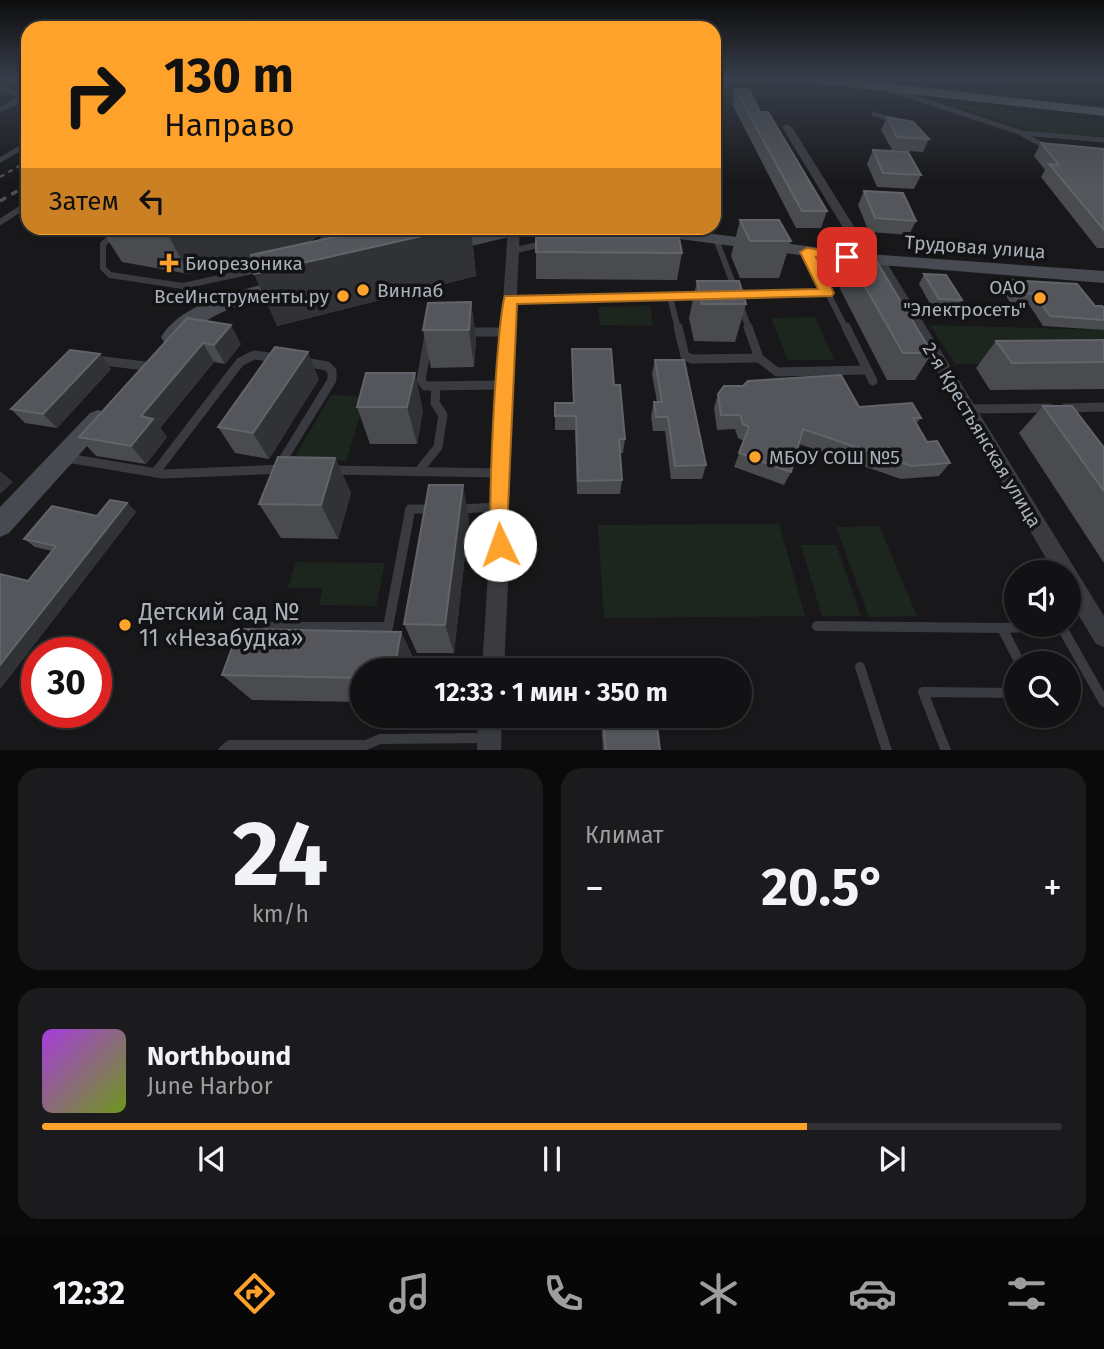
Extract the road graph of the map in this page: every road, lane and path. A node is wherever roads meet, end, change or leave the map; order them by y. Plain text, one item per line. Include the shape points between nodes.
1 (961, 113) edge
2 (874, 114) dead end
3 (902, 124) edge
4 (787, 127) dead end
5 (1022, 133) junction
6 (1104, 140) edge
7 (21, 148) edge
8 (1057, 153) edge
9 (0, 160) edge
10 (21, 208) edge
11 (0, 222) edge
12 (112, 235) edge
13 (329, 235) edge
14 (494, 235) edge
15 (517, 235) edge
16 (687, 235) edge
17 (716, 239) junction
18 (538, 245) edge
19 (311, 250) edge
20 (512, 251) junction
21 (425, 252) edge
22 (807, 252) junction
23 (873, 260) junction
24 (268, 267) edge
25 (308, 280) edge
26 (1102, 280) edge
27 (183, 286) junction
28 (827, 293) junction
29 (737, 295) junction
30 (710, 296) edge
31 (724, 296) edge
32 (670, 297) junction
33 (510, 300) junction
34 (197, 314) junction
35 (437, 332) edge
36 (461, 332) edge
37 (509, 332) junction
38 (760, 358) junction
39 (87, 359) edge
40 (287, 359) edge
41 (300, 361) edge
42 (145, 366) junction
43 (866, 370) junction
44 (873, 381) dead end
45 (505, 385) junction
46 (127, 386) edge
47 (436, 387) junction
48 (109, 406) edge
49 (1104, 407) edge
50 (1051, 408) junction
51 (965, 410) junction
52 (1059, 418) edge
53 (64, 457) junction
54 (277, 469) junction
55 (290, 469) edge
56 (316, 470) edge
57 (418, 472) junction
58 (155, 473) junction
59 (500, 473) junction
60 (498, 508) junction
61 (0, 526) edge
62 (1058, 560) edge
63 (1081, 599) edge
64 (817, 626) dead end
65 (268, 627) edge
66 (1002, 628) junction
67 (1104, 636) edge
68 (1014, 651) edge
69 (494, 658) edge
70 (860, 667) dead end
71 (1004, 693) edge
72 (1104, 702) edge
73 (489, 735) edge
74 (366, 748) edge
75 (224, 750) edge
76 (887, 750) edge
77 (946, 750) edge

1 - 5 lane
2 - 3 lane
4 - 23 street, 2-я Крестьянская улица
5 - 6 lane
5 - 8 lane
7 - 9 lane
10 - 11 lane
12 - 27 lane via 103,242 104,271
13 - 19 lane
14 - 21 main road
15 - 20 street
16 - 17 main road, Трудовая улица
17 - 22 main road, Трудовая улица
17 - 29 lane
18 - 20 lane
20 - 33 street
22 - 23 main road, Трудовая улица
22 - 28 lane
23 - 26 main road, Трудовая улица
23 - 51 street, 2-я Крестьянская улица
24 - 27 lane
25 - 34 main road via 247,294
27 - 34 lane
28 - 29 lane
28 - 43 lane
29 - 31 lane
29 - 38 lane
30 - 32 lane
32 - 33 lane
32 - 38 lane via 685,356
33 - 37 street
34 - 42 main road
35 - 47 lane via 427,338 421,380 425,386
36 - 37 lane
37 - 45 street
38 - 43 lane via 777,372
39 - 42 lane
40 - 58 lane via 260,355 240,362
41 - 54 lane via 327,366 332,380
42 - 46 main road
43 - 44 lane
45 - 47 lane
45 - 59 street
47 - 57 lane via 435,403 443,415 438,447
48 - 53 main road
49 - 50 lane
50 - 51 lane
50 - 52 lane
51 - 62 street, 2-я Крестьянская улица
53 - 58 lane
53 - 61 main road
54 - 55 lane
54 - 58 lane
56 - 57 lane
57 - 59 lane
59 - 60 street
60 - 65 lane via 410,509 388,627
60 - 69 street
63 - 67 street
64 - 66 lane
66 - 68 lane
66 - 72 lane via 1061,626
70 - 76 lane
71 - 77 lane via 923,692
73 - 74 lane via 380,739
74 - 75 lane via 230,745

